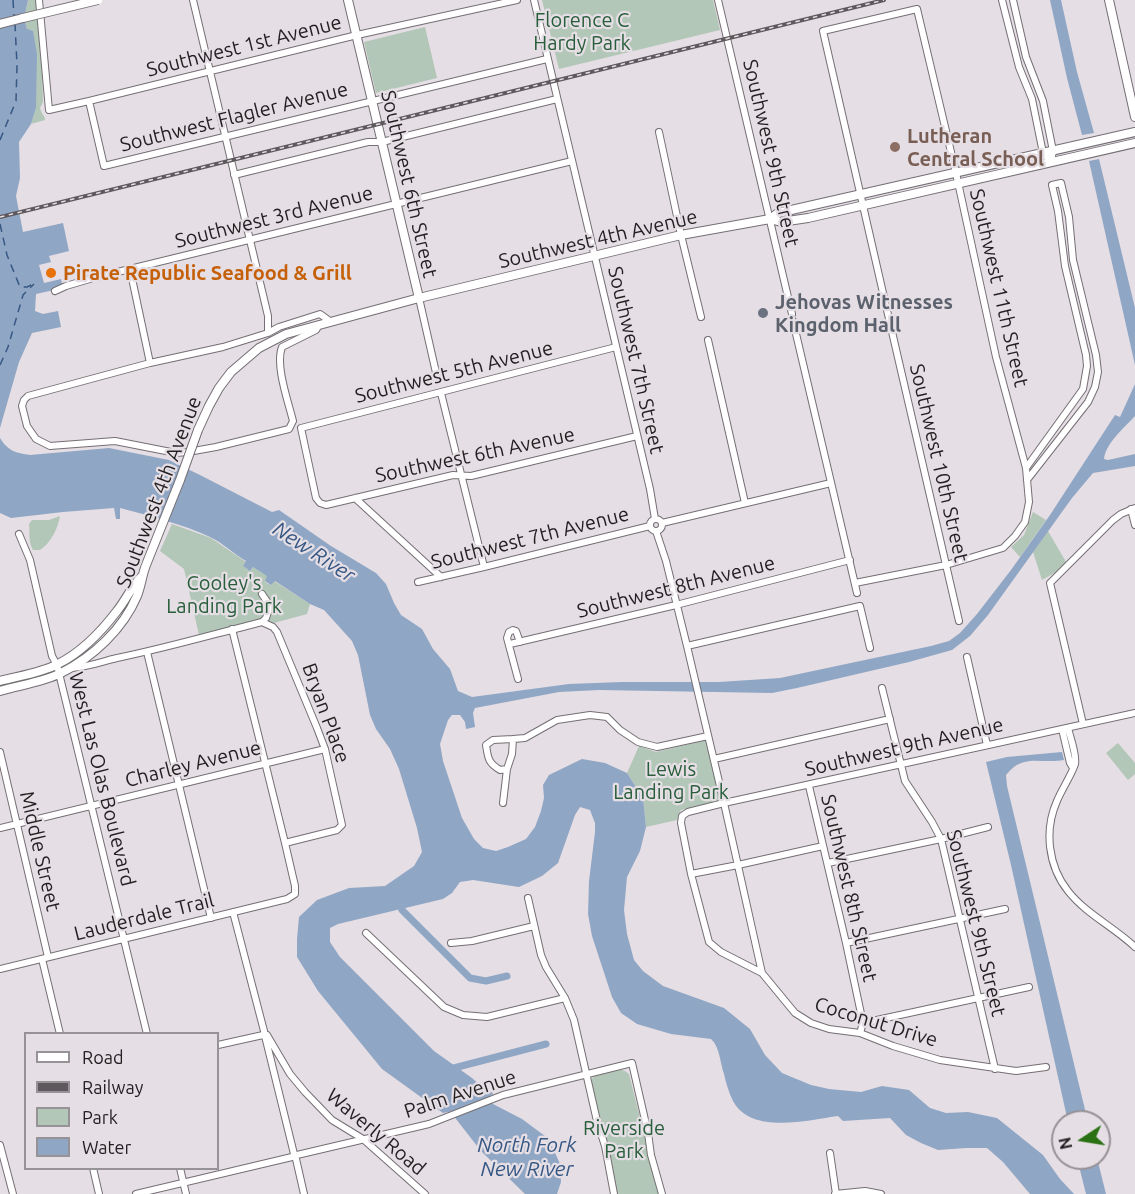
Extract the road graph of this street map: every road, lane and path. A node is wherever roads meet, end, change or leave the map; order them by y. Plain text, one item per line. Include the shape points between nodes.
1 (39, 0) edge
2 (98, 0) edge
3 (193, 0) edge
4 (348, 0) edge
5 (517, 0) edge
6 (534, 0) edge
7 (718, 0) edge
8 (1002, 0) edge
9 (1013, 0) edge
10 (1109, 0) edge
11 (917, 9) joint
12 (0, 24) edge
13 (357, 35) junction
14 (547, 59) junction
15 (209, 71) junction
16 (557, 99) junction
17 (373, 100) junction
18 (89, 101) junction
19 (1135, 117) edge
20 (659, 132) dead end
21 (1135, 132) edge
22 (225, 138) junction
23 (382, 142) junction
24 (1135, 143) edge
25 (1053, 151) junction
26 (1043, 153) junction
27 (572, 161) junction
28 (1051, 162) junction
29 (956, 173) junction
30 (234, 175) junction
31 (958, 184) junction
32 (860, 195) junction
33 (397, 203) junction
34 (862, 206) junction
35 (770, 219) junction
36 (681, 235) junction
37 (250, 240) junction
38 (595, 256) junction
39 (130, 269) junction
40 (55, 291) dead end
41 (419, 298) junction
42 (268, 316) junction
43 (701, 317) dead end
44 (330, 322) junction
45 (319, 325) junction
46 (279, 327) junction
47 (268, 333) junction
48 (1092, 336) junction
49 (1082, 338) junction
50 (708, 340) dead end
51 (616, 347) junction
52 (150, 363) junction
53 (437, 377) dead end
54 (441, 393) junction
55 (637, 436) junction
56 (1026, 468) junction
57 (461, 476) junction
58 (1027, 480) junction
59 (831, 483) junction
60 (355, 498) junction
61 (320, 503) joint
62 (746, 503) junction
63 (1133, 508) edge
64 (655, 519) junction
65 (662, 523) junction
66 (1135, 525) edge
67 (650, 526) junction
68 (656, 531) junction
69 (19, 534) dead end
70 (850, 560) junction
71 (946, 565) junction
72 (484, 567) junction
73 (143, 572) junction
74 (441, 577) junction
75 (418, 582) dead end
76 (855, 583) junction
77 (857, 593) dead end
78 (262, 594) dead end
79 (676, 605) junction
80 (959, 621) dead end
81 (262, 622) junction
82 (232, 629) junction
83 (520, 642) junction
84 (510, 644) junction
85 (687, 646) junction
86 (870, 648) dead end
87 (147, 651) junction
88 (967, 657) dead end
89 (71, 668) junction
90 (58, 669) junction
91 (518, 679) dead end
92 (0, 681) edge
93 (882, 688) dead end
94 (0, 691) edge
95 (1135, 713) edge
96 (890, 719) junction
97 (1083, 724) junction
98 (1065, 729) junction
99 (708, 736) junction
100 (513, 739) junction
101 (987, 745) junction
102 (325, 749) junction
103 (0, 752) edge
104 (714, 759) junction
105 (266, 763) junction
106 (900, 765) junction
107 (507, 769) junction
108 (178, 785) junction
109 (809, 786) junction
110 (503, 803) dead end
111 (724, 804) junction
112 (91, 806) junction
113 (682, 816) joint
114 (17, 823) junction
115 (988, 827) dead end
116 (0, 828) edge
117 (941, 839) junction
118 (285, 843) junction
119 (823, 846) junction
120 (828, 863) junction
121 (738, 865) junction
122 (691, 874) junction
123 (528, 898) dead end
124 (1005, 909) dead end
125 (233, 912) junction
126 (211, 918) junction
127 (960, 918) junction
128 (534, 926) junction
129 (366, 933) dead end
130 (123, 939) junction
131 (451, 943) dead end
132 (846, 943) junction
133 (1135, 947) edge
134 (45, 958) junction
135 (0, 969) edge
136 (762, 974) junction
137 (1029, 987) dead end
138 (979, 997) junction
139 (565, 998) junction
140 (863, 1023) junction
141 (60, 1032) edge
142 (146, 1032) edge
143 (861, 1033) junction
144 (265, 1034) junction
145 (219, 1045) edge
146 (1046, 1067) dead end
147 (995, 1069) junction
148 (586, 1074) junction
149 (363, 1139) junction
150 (0, 1145) edge
151 (830, 1153) dead end
152 (295, 1156) junction
153 (93, 1170) edge
154 (180, 1170) edge
155 (183, 1183) junction
156 (13, 1194) edge
157 (99, 1194) edge
158 (136, 1194) edge
159 (186, 1194) edge
160 (304, 1194) edge
161 (425, 1194) edge
162 (614, 1194) edge
163 (662, 1194) edge
164 (836, 1194) edge
165 (881, 1194) edge

1 - 18 street, Southwest 1st Avenue via 49,110
2 - 12 main road, bridge
3 - 15 street
4 - 13 street, Southwest 6th Street
5 - 13 street, Southwest 1st Avenue
6 - 14 street, Southwest 7th Street
7 - 35 street, Southwest 9th Street
8 - 26 street via 1017,60 1032,99
9 - 25 street via 1026,57 1043,101
10 - 19 main road
11 - 29 street, Southwest 11th Street
11 - 32 street, Southwest 10th Street via 823,31
13 - 15 street, Southwest 1st Avenue
13 - 17 street, Southwest 6th Street
14 - 16 street, Southwest 7th Street
14 - 17 street, Southwest Flagler Avenue
15 - 18 street, Southwest 1st Avenue
15 - 22 street
16 - 23 street
16 - 27 street, Southwest 7th Street
17 - 22 street, Southwest Flagler Avenue
17 - 23 street, Southwest 6th Street
18 - 22 street, Southwest Flagler Avenue via 104,166
20 - 36 street
21 - 25 main road, Southwest 4th Avenue
22 - 30 street
23 - 30 street via 368,142
23 - 33 street, Southwest 6th Street
24 - 28 main road, Southwest 4th Avenue
25 - 26 main road, Southwest 4th Avenue
25 - 28 street
26 - 28 street
26 - 29 main road, Southwest 4th Avenue
27 - 33 street, Southwest 3rd Avenue
27 - 38 street, Southwest 7th Street
28 - 31 main road, Southwest 4th Avenue
29 - 31 street, Southwest 11th Street
29 - 32 main road, Southwest 4th Avenue
30 - 37 street
31 - 34 main road, Southwest 4th Avenue
31 - 56 street, Southwest 11th Street via 996,357
32 - 34 street, Southwest 10th Street
32 - 35 main road, Southwest 4th Avenue via 778,213
33 - 37 street, Southwest 3rd Avenue
33 - 41 street, Southwest 6th Street
34 - 35 main road, Southwest 4th Avenue via 781,222
34 - 71 street, Southwest 10th Street
35 - 36 main road, Southwest 4th Avenue
35 - 59 street, Southwest 9th Street
36 - 38 main road, Southwest 4th Avenue
36 - 43 street
37 - 39 street, Southwest 3rd Avenue
37 - 42 street
38 - 41 main road, Southwest 4th Avenue
38 - 51 street, Southwest 7th Street
39 - 40 street, Southwest 3rd Avenue
39 - 52 street
41 - 44 main road, Southwest 4th Avenue
41 - 53 street, Southwest 6th Street
42 - 46 street
42 - 47 street
44 - 45 main road, Southwest 4th Avenue
44 - 46 street, Southwest 4th Avenue via 320,314
45 - 52 street, Southwest 4th Avenue via 280,352 279,364 293,421 289,429 176,453 115,441 50,446 36,439 27,426 22,405 28,396
45 - 73 main road, Southwest 4th Avenue, bridge via 286,334 258,348 219,387 198,430
46 - 47 street, Southwest 4th Avenue
47 - 52 street, Southwest 4th Avenue
48 - 49 street
48 - 49 street via 1073,260 1061,183 1052,185
48 - 58 street via 1098,372 1095,387 1088,402
49 - 56 street via 1087,366 1083,389
50 - 62 street
51 - 54 street, Southwest 5th Avenue
51 - 55 street, Southwest 7th Street
54 - 57 street
54 - 61 street, Southwest 5th Avenue via 301,428
55 - 57 street, Southwest 6th Avenue via 471,477
55 - 64 street, Southwest 7th Street
56 - 58 street
57 - 60 street, Southwest 6th Avenue
57 - 72 street
58 - 71 street via 1029,502 1015,536 1003,548
59 - 62 street
59 - 70 street, Southwest 9th Street
60 - 61 street, Southwest 6th Avenue
60 - 74 street
62 - 65 street
63 - 66 street
63 - 97 street via 1113,520 1050,584
64 - 65 street
64 - 67 street
65 - 68 street
67 - 68 street
67 - 72 street, Southwest 7th Avenue
68 - 79 street
69 - 90 street, West Las Olas Boulevard via 30,560
70 - 76 street, Southwest 9th Street
70 - 79 street, Southwest 8th Avenue
71 - 76 street
71 - 80 street, Southwest 10th Street
72 - 74 street, Southwest 7th Avenue
73 - 89 main road, Southwest 4th Avenue via 138,594 126,617 97,649
73 - 90 main road via 101,631
74 - 75 street, Southwest 7th Avenue
76 - 77 street, Southwest 9th Street
78 - 81 street via 270,606
79 - 83 street, Southwest 8th Avenue
79 - 85 street
81 - 82 street
81 - 102 street, Bryan Place via 277,632
82 - 87 street
82 - 105 street
83 - 84 street, Southwest 8th Avenue
83 - 84 street via 516,631 511,631 507,636
84 - 91 street
85 - 86 street via 860,606
85 - 99 street
87 - 89 street
87 - 108 street
88 - 101 street
89 - 90 main road, Southwest 4th Avenue
90 - 92 main road
90 - 94 main road
90 - 112 street, West Las Olas Boulevard
93 - 96 street, Southwest 9th Street
95 - 97 street, Southwest 9th Avenue
96 - 104 street
96 - 106 street, Southwest 9th Street
97 - 98 street, Southwest 9th Avenue
98 - 101 street, Southwest 9th Avenue
98 - 133 street via 1073,768 1051,818 1049,835 1054,866 1069,893
99 - 100 street via 657,747 638,742 607,717 590,715 557,720 525,738
99 - 104 street
100 - 107 street
100 - 107 street via 493,740 486,745 491,765
101 - 106 street, Southwest 9th Avenue
102 - 105 street, Charley Avenue
102 - 118 street, Bryan Place via 342,825 337,830
103 - 114 street, Middle Street
104 - 111 street
105 - 108 street, Charley Avenue
105 - 118 street
106 - 109 street, Southwest 9th Avenue
106 - 117 street, Southwest 9th Street via 905,781
107 - 110 street
108 - 112 street, Charley Avenue
108 - 126 street
109 - 111 street, Southwest 9th Avenue
109 - 119 street, Southwest 8th Street
111 - 113 street, Southwest 9th Avenue
111 - 121 street
112 - 114 street, Charley Avenue
112 - 130 street, West Las Olas Boulevard
113 - 122 street, Coconut Drive
114 - 116 street, Charley Avenue
114 - 134 street, Middle Street
115 - 117 street
117 - 120 street
117 - 127 street, Southwest 9th Street
118 - 125 street, Lauderdale Trail via 295,894
119 - 120 street, Southwest 8th Street
119 - 121 street
120 - 132 street, Southwest 8th Street
121 - 122 street
121 - 136 street
122 - 136 street, Coconut Drive via 709,942
123 - 128 street
124 - 127 street
125 - 126 street, Lauderdale Trail
125 - 144 street
126 - 130 street, Lauderdale Trail
127 - 132 street
127 - 138 street, Southwest 9th Street
128 - 131 street
128 - 139 street via 546,967
129 - 139 street via 444,1007 463,1015 487,1017
130 - 134 street, Lauderdale Trail
130 - 142 street, West Las Olas Boulevard
132 - 140 street, Southwest 8th Street
134 - 135 street, Lauderdale Trail
134 - 141 street, Middle Street
136 - 143 street, Coconut Drive via 803,1018 829,1029
137 - 138 street
138 - 140 street
138 - 147 street, Southwest 9th Street
139 - 148 street
140 - 143 street, Southwest 8th Street
143 - 147 street, Coconut Drive via 940,1060
144 - 145 street
144 - 149 street, Waverly Road via 305,1092 332,1120
144 - 152 street
146 - 147 street, Coconut Drive
148 - 149 street, Palm Avenue via 503,1095 429,1124
148 - 162 street
148 - 163 street, Palm Avenue via 632,1063
149 - 152 street, Palm Avenue
149 - 161 street, Waverly Road
150 - 156 street
151 - 164 street
152 - 155 street, Palm Avenue
152 - 160 street
153 - 157 street
154 - 155 street
155 - 158 street, Palm Avenue
155 - 159 street
164 - 165 street

